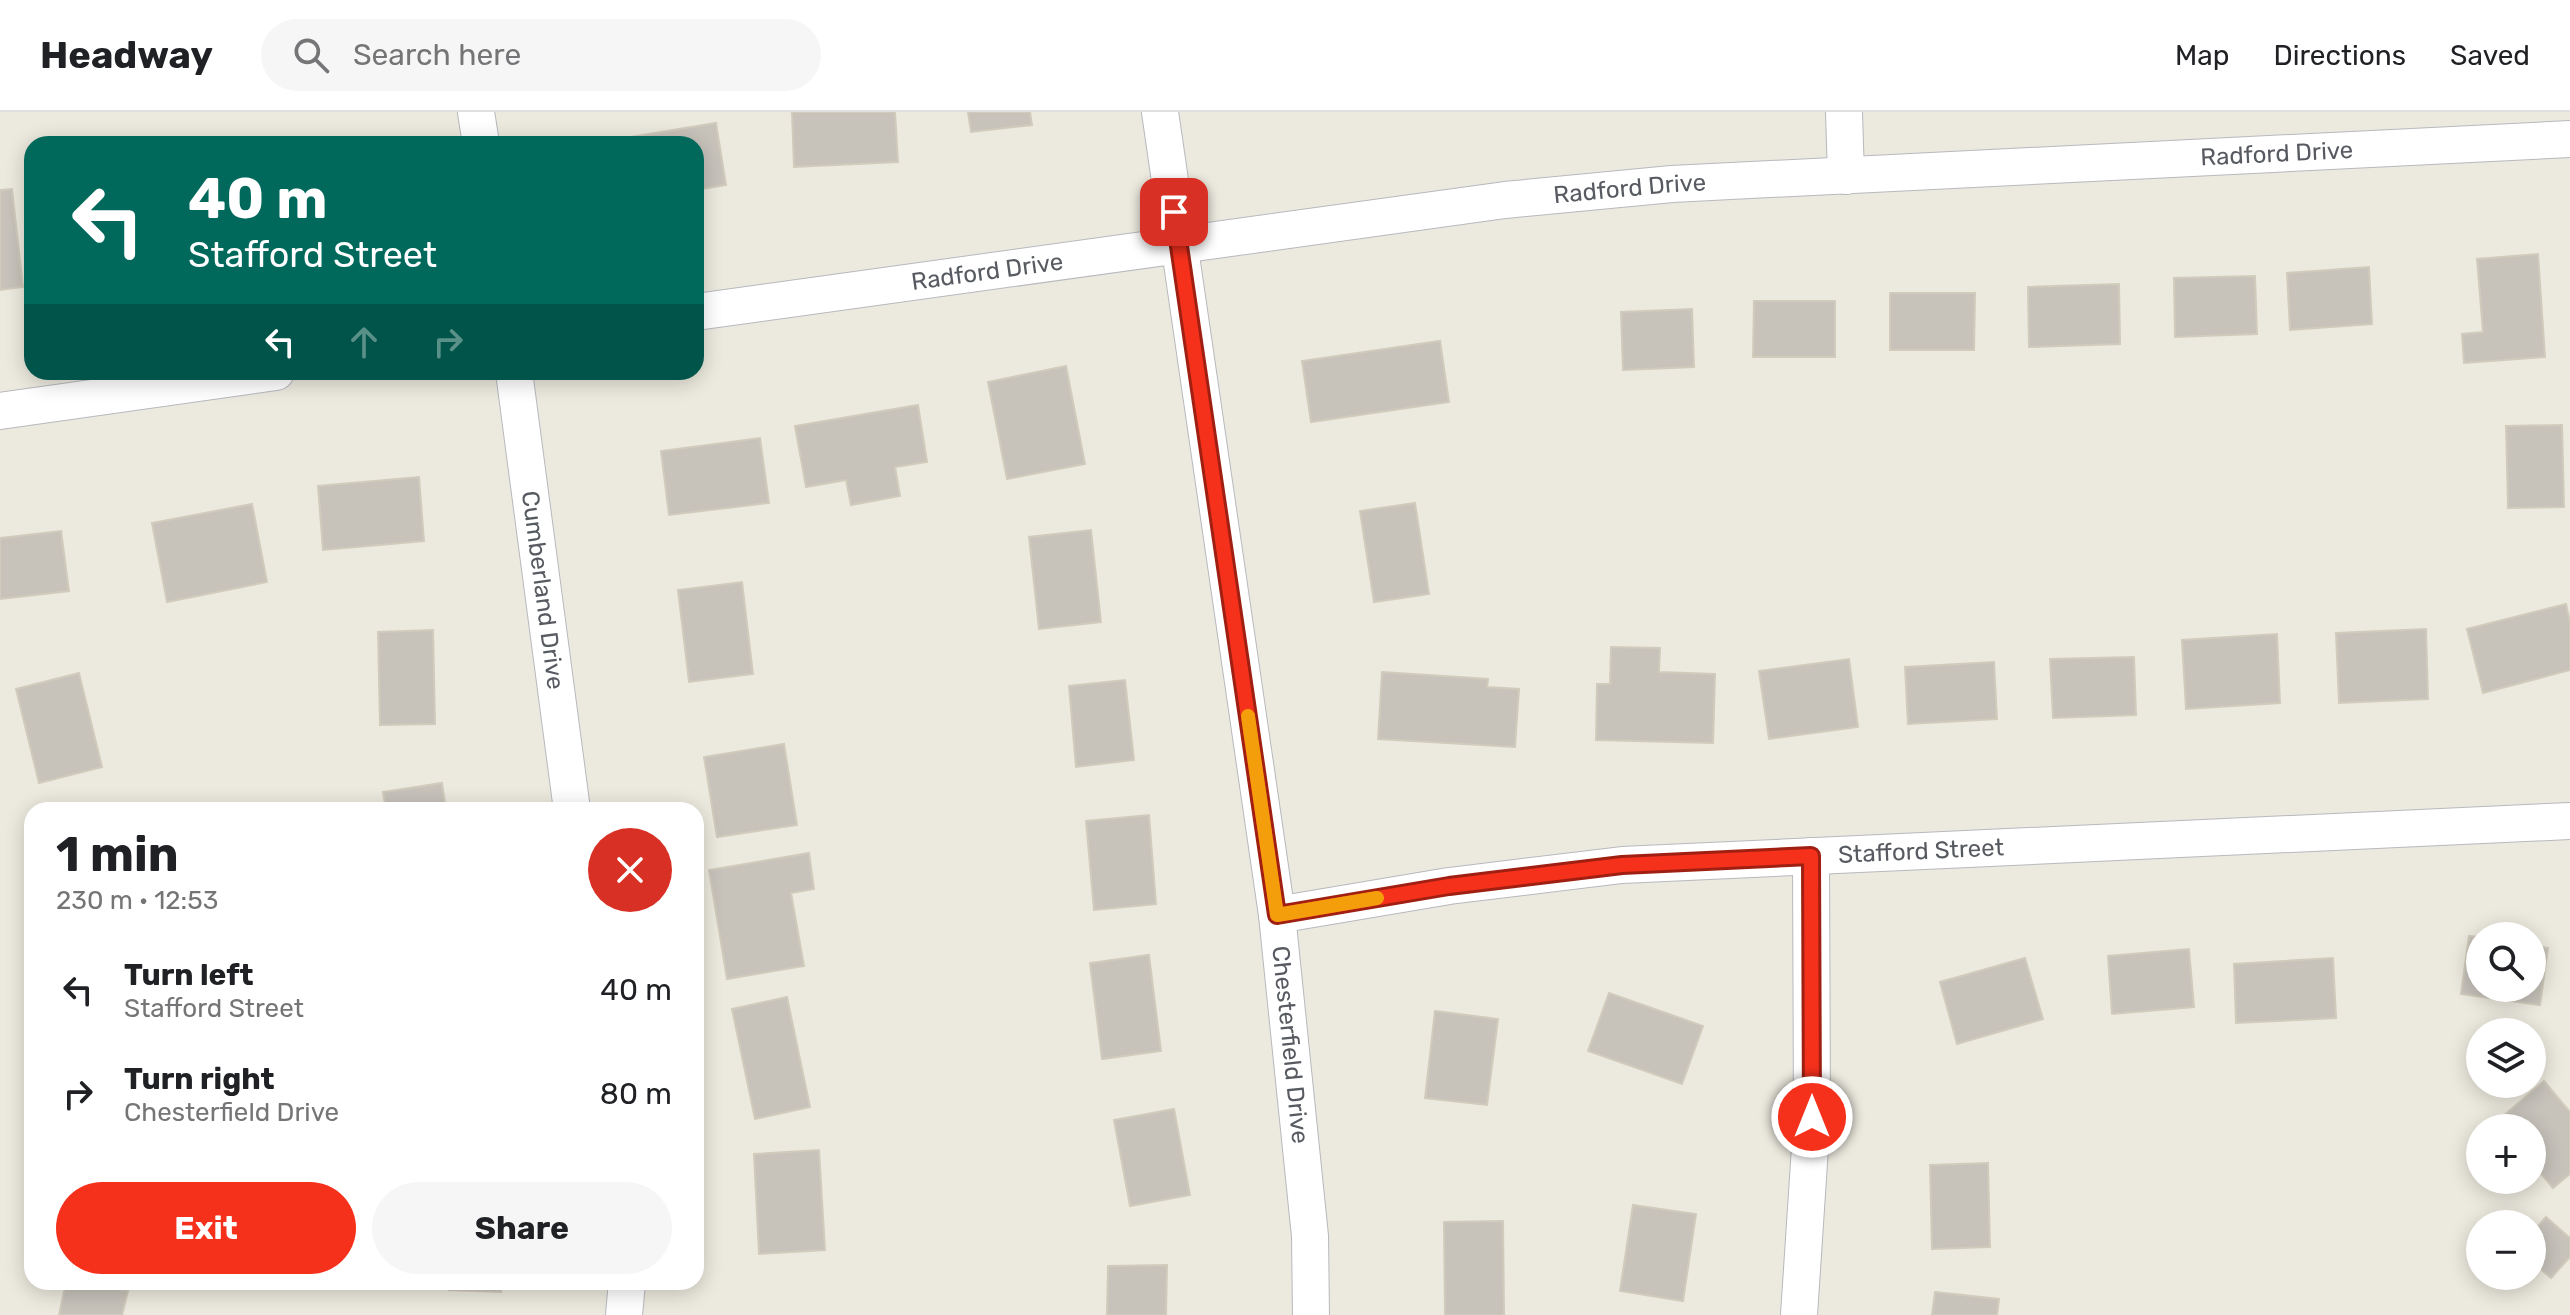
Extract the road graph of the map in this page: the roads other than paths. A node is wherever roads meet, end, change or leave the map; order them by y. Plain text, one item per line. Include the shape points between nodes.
1 (476, 112) edge
2 (1160, 112) edge
3 (1844, 112) edge
4 (480, 136) edge
5 (2570, 139) edge
6 (1846, 176) junction
7 (1178, 243) junction
8 (704, 311) edge
9 (219, 380) edge
10 (515, 380) edge
11 (0, 411) edge
12 (571, 802) edge
13 (2570, 821) edge
14 (1811, 856) junction
15 (1277, 915) junction
16 (626, 1290) edge
17 (624, 1315) edge
18 (1311, 1315) edge
19 (1799, 1315) edge

1 - 4 street
2 - 7 street, Chesterfield Drive
3 - 6 street
5 - 6 street, Radford Drive
6 - 7 street, Radford Drive via 1672,184 1505,200
7 - 8 street, Radford Drive
7 - 15 street, Chesterfield Drive
9 - 11 street
10 - 12 street, Cumberland Drive
13 - 14 street, Stafford Street
14 - 15 street, Stafford Street via 1622,865 1449,886
14 - 19 street via 1812,1117
15 - 18 street, Chesterfield Drive via 1310,1236
16 - 17 street

